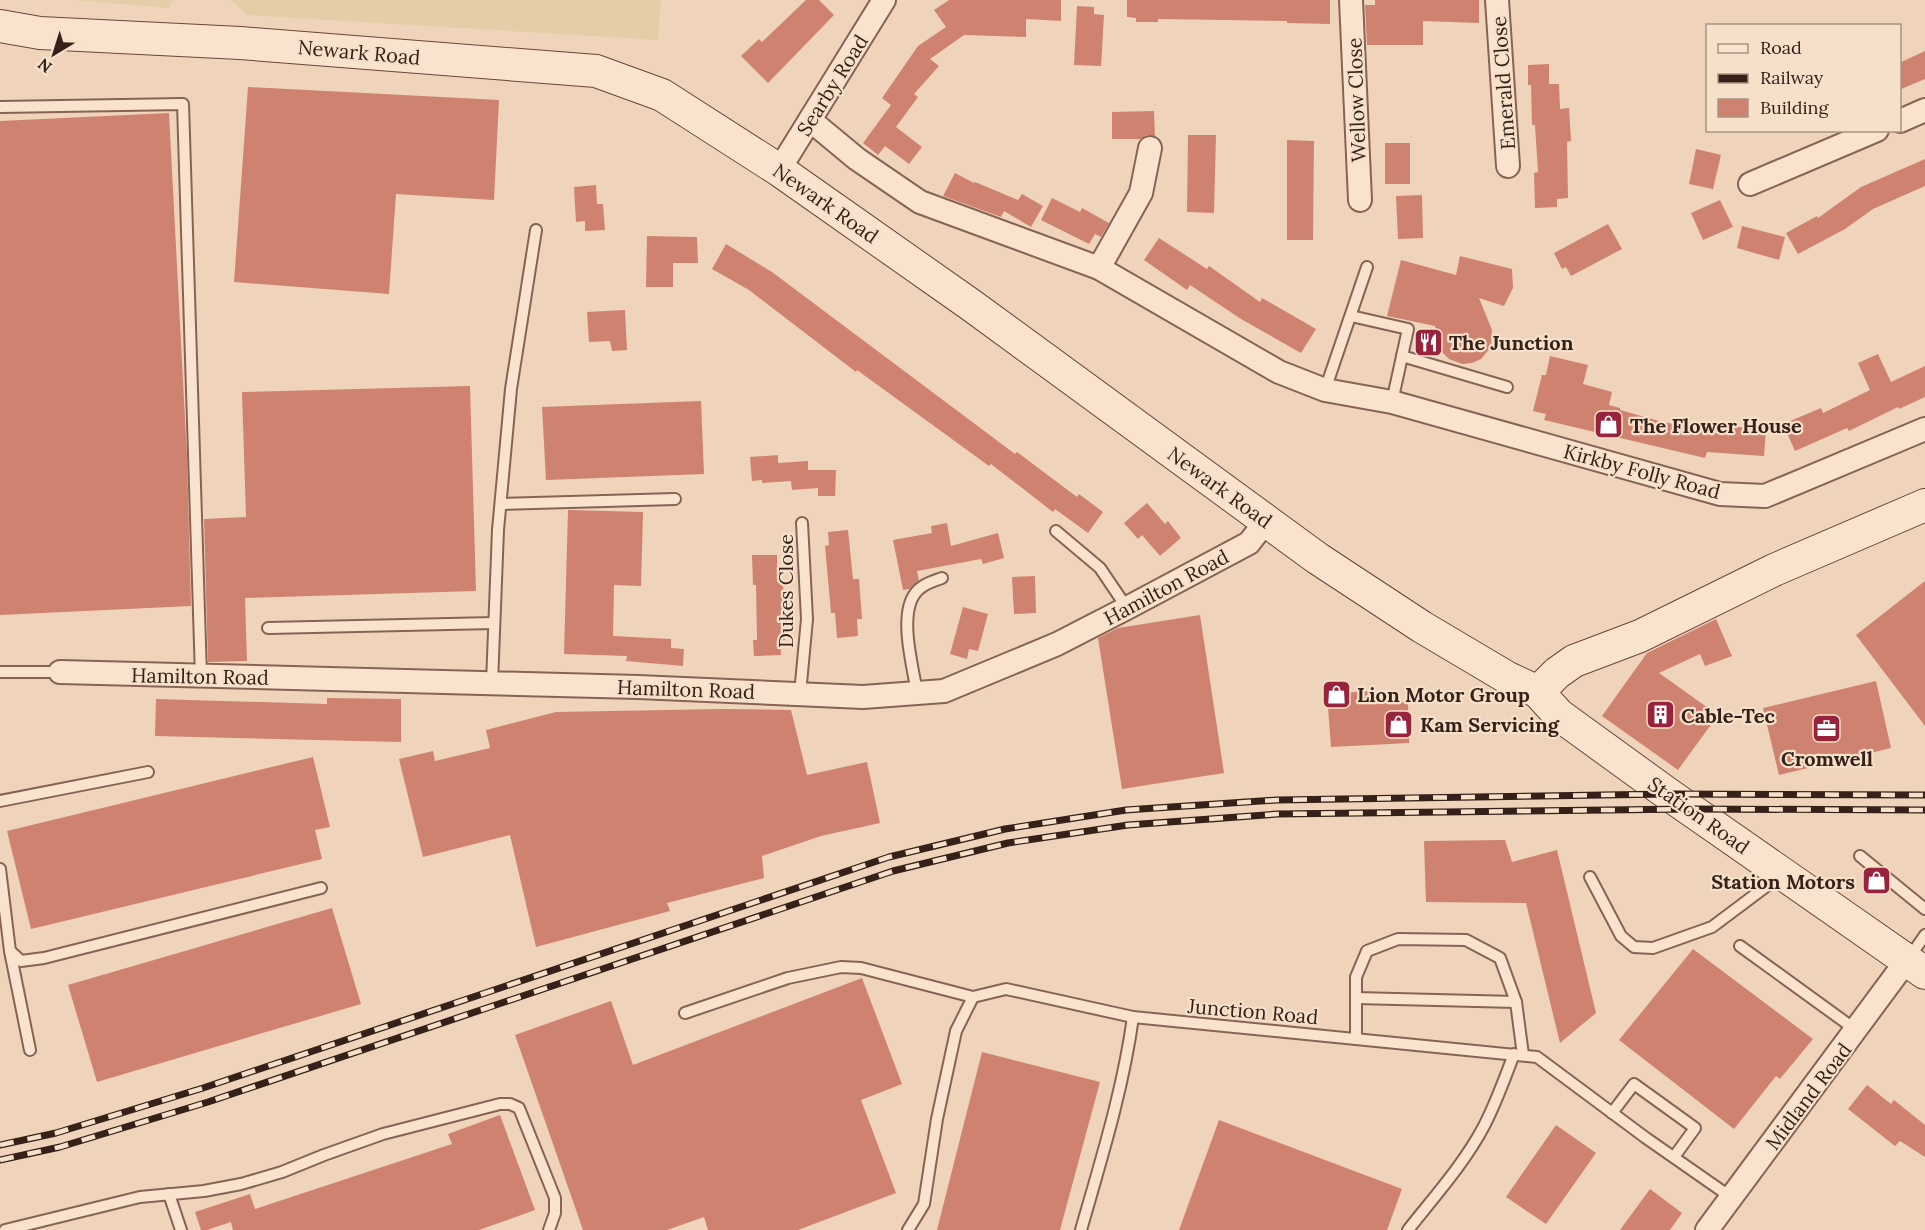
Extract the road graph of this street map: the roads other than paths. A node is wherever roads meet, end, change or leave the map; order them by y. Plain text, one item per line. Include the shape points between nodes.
1 (884, 0) edge
2 (1351, 0) edge
3 (1497, 0) edge
4 (0, 26) edge
5 (0, 107) edge
6 (1925, 110) edge
7 (810, 120) junction
8 (1901, 120) edge
9 (1872, 132) edge
10 (1150, 148) dead end
11 (1508, 166) dead end
12 (779, 170) junction
13 (1750, 184) dead end
14 (1360, 200) dead end
15 (536, 230) dead end
16 (1367, 267) dead end
17 (1099, 268) junction
18 (1351, 316) junction
19 (1402, 356) junction
20 (1507, 387) dead end
21 (1325, 390) junction
22 (1392, 402) junction
23 (1925, 429) edge
24 (675, 499) dead end
25 (501, 504) junction
26 (1925, 505) edge
27 (1266, 521) junction
28 (802, 523) dead end
29 (1056, 531) dead end
30 (942, 578) dead end
31 (1127, 608) junction
32 (494, 623) junction
33 (268, 628) dead end
34 (0, 672) edge
35 (60, 672) joint
36 (201, 676) junction
37 (492, 683) junction
38 (1538, 692) junction
39 (917, 693) junction
40 (800, 694) junction
41 (148, 772) dead end
42 (0, 801) edge
43 (1860, 856) dead end
44 (0, 869) edge
45 (1783, 874) junction
46 (1590, 877) dead end
47 (321, 888) dead end
48 (1925, 909) edge
49 (1925, 935) edge
50 (1740, 946) dead end
51 (10, 951) junction
52 (1916, 967) edge
53 (973, 997) junction
54 (1356, 998) junction
55 (1516, 1002) junction
56 (685, 1013) dead end
57 (1134, 1017) junction
58 (1857, 1030) junction
59 (1356, 1039) junction
60 (30, 1050) dead end
61 (1518, 1054) junction
62 (1612, 1113) junction
63 (1674, 1157) junction
64 (169, 1194) junction
65 (1732, 1198) junction
66 (5, 1230) edge
67 (181, 1230) edge
68 (549, 1230) edge
69 (908, 1230) edge
70 (1081, 1230) edge
71 (1408, 1230) edge
72 (1707, 1230) edge

1 - 7 street, Searby Road
2 - 14 street, Wellow Close
3 - 11 street, Emerald Close
4 - 12 main road, Newark Road via 40,33 240,43 596,71 662,94
5 - 36 lane via 183,104
6 - 8 street
7 - 12 street, Searby Road
7 - 17 street via 857,159 920,202
9 - 13 street
10 - 17 street via 1141,194
12 - 27 main road, Newark Road
15 - 25 lane via 511,389
16 - 18 lane
17 - 21 street via 1278,372
18 - 19 lane via 1408,329
18 - 21 lane
19 - 20 lane
19 - 22 lane
21 - 22 street
22 - 23 street, Kirkby Folly Road via 1720,494 1766,496
24 - 25 lane
25 - 32 lane
26 - 38 main road via 1774,570 1640,636 1574,661
27 - 31 street, Hamilton Road via 1249,543
27 - 38 main road, Newark Road via 1422,627
28 - 40 lane, Dukes Close via 807,619
29 - 31 lane via 1100,568
30 - 39 lane via 925,584 908,608
31 - 39 street, Hamilton Road via 1057,644 944,691
32 - 33 lane
32 - 37 lane
34 - 35 lane
35 - 36 street, Hamilton Road
36 - 37 street, Hamilton Road
37 - 40 street, Hamilton Road
38 - 45 main road, Station Road via 1559,715
39 - 40 street, Hamilton Road via 863,698
41 - 42 lane
43 - 48 lane
44 - 51 lane
45 - 46 lane via 1713,927 1653,948 1634,947 1621,936
45 - 52 main road, Station Road
47 - 51 lane via 44,958 21,961
49 - 52 lane
50 - 58 lane
51 - 60 lane
52 - 58 street, Midland Road
53 - 56 lane via 861,968 841,967 788,978
53 - 57 lane, Junction Road via 1006,988
53 - 69 lane via 956,1031 936,1119 924,1204
54 - 55 lane
54 - 55 lane via 1356,977 1367,951 1398,939 1466,940 1500,957
54 - 59 lane
55 - 61 lane
57 - 59 lane, Junction Road
57 - 70 lane via 1127,1063
58 - 65 street, Midland Road
59 - 61 lane, Junction Road
61 - 62 lane, Junction Road via 1537,1057
61 - 71 lane via 1483,1128
62 - 63 lane, Junction Road
62 - 63 lane via 1634,1084 1695,1128
63 - 65 lane, Junction Road
64 - 66 lane via 140,1197
64 - 67 lane
64 - 68 lane via 241,1184 383,1134 510,1104 519,1108 555,1198
65 - 72 street, Midland Road

